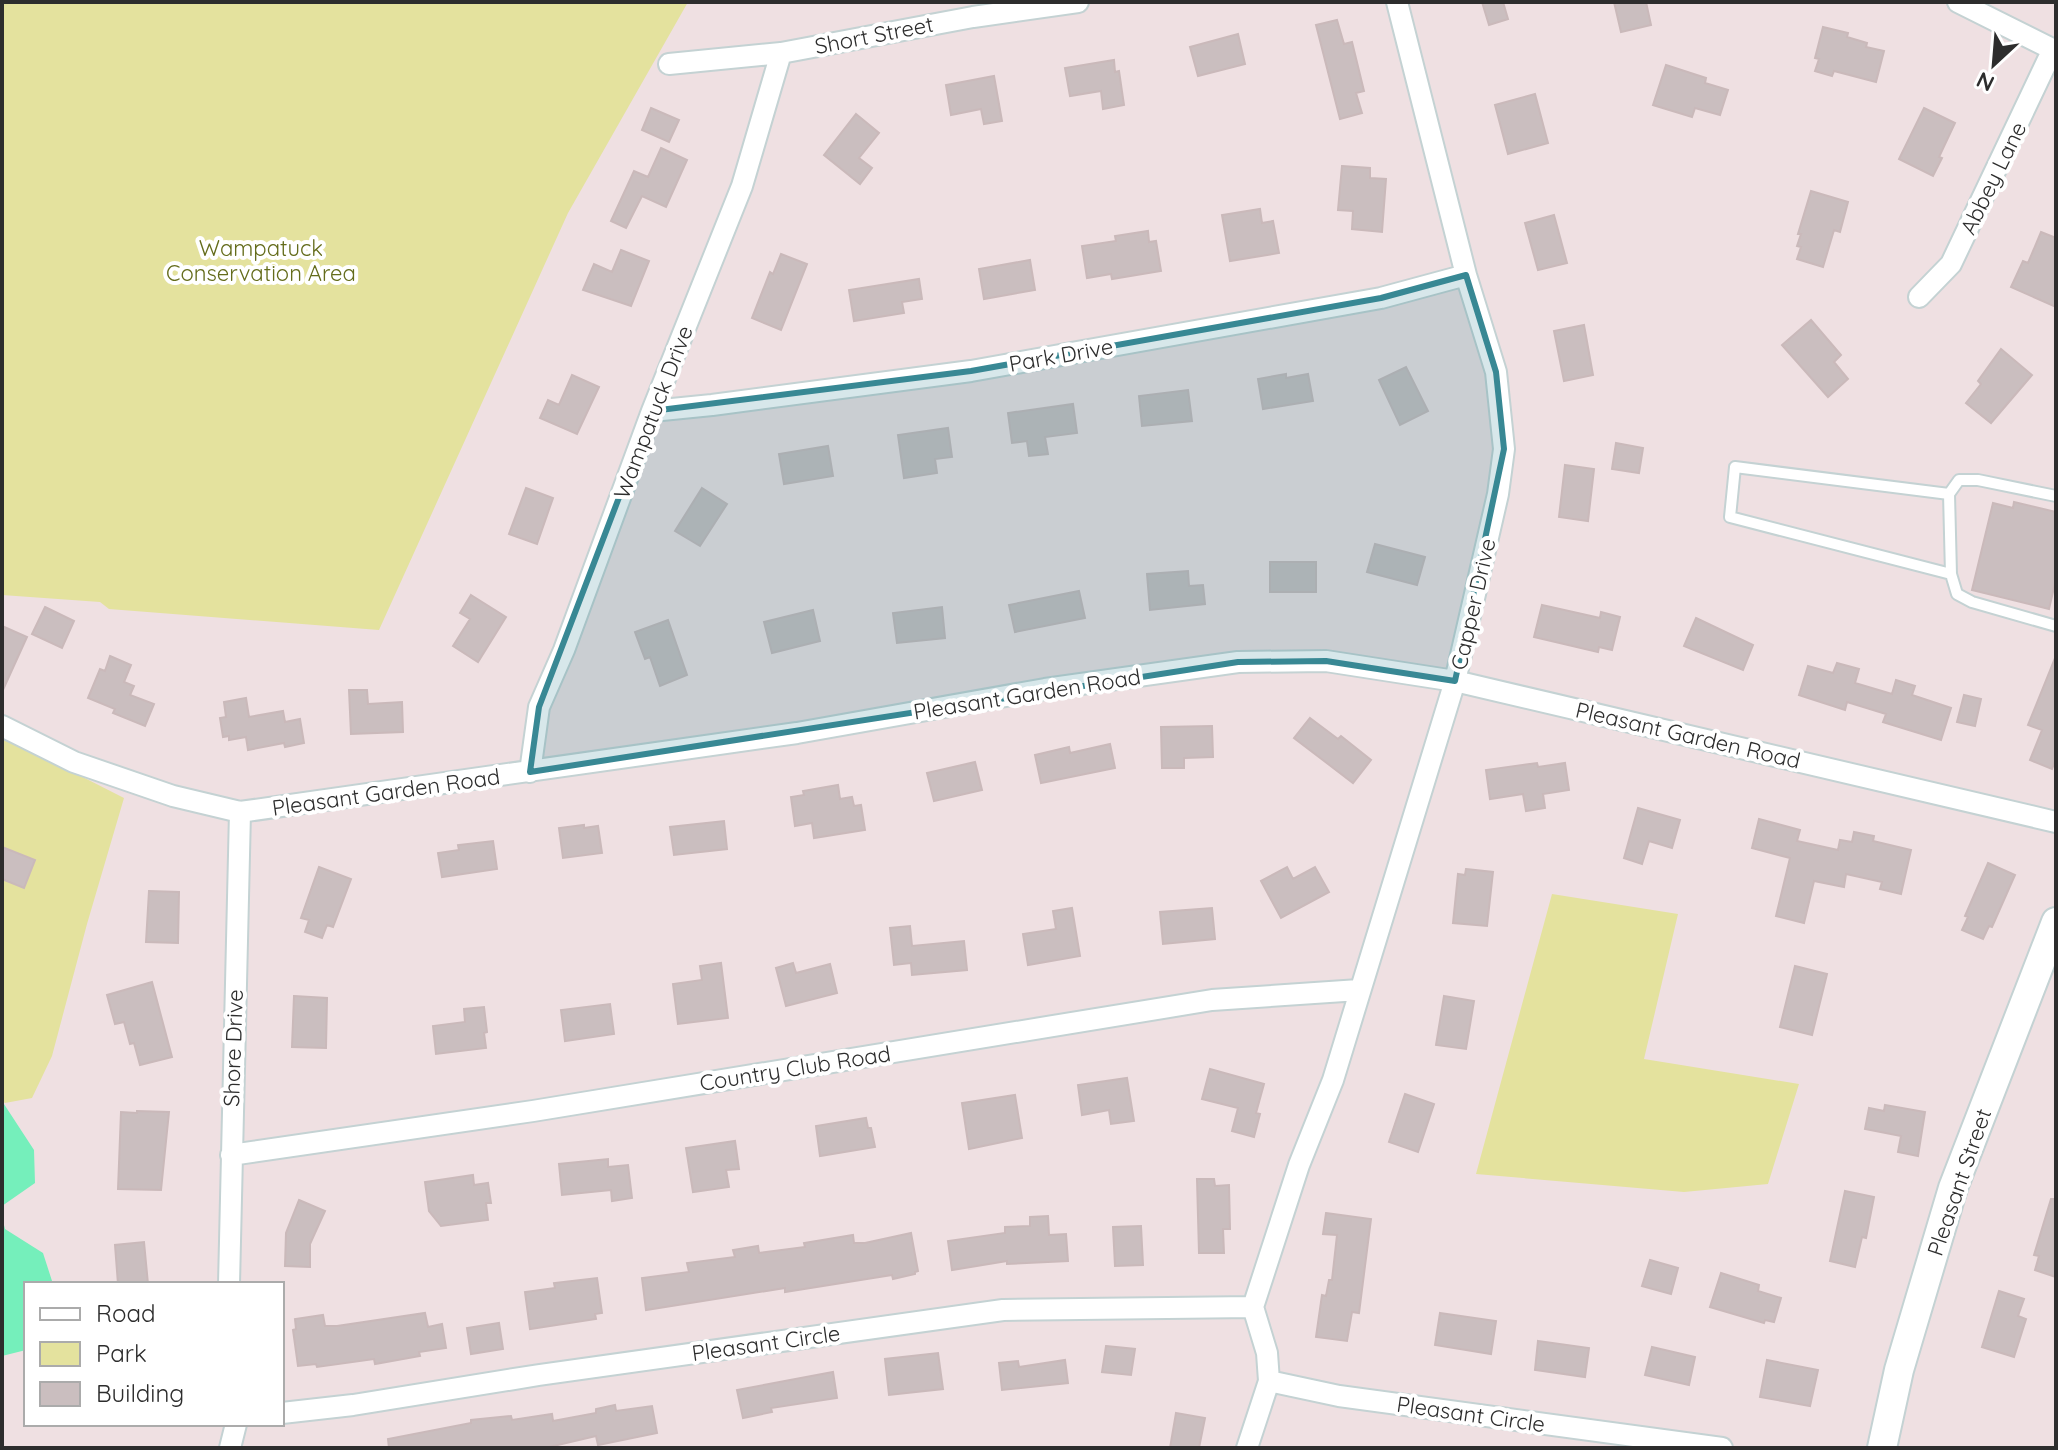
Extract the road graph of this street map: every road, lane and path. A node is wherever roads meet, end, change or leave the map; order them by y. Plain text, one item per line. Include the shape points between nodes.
1 (1078, 2) edge
2 (1397, 2) edge
3 (1958, 2) edge
4 (974, 9) edge
5 (2055, 50) edge
6 (781, 53) junction
7 (669, 64) dead end
8 (1466, 275) junction
9 (1919, 297) dead end
10 (652, 411) junction
11 (1949, 494) junction
12 (2056, 496) edge
13 (1951, 574) junction
14 (2056, 626) edge
15 (1455, 681) junction
16 (2, 726) edge
17 (530, 772) junction
18 (240, 812) junction
19 (2056, 822) edge
20 (2056, 922) edge
21 (1359, 990) junction
22 (231, 1155) junction
23 (229, 1282) edge
24 (1253, 1307) junction
25 (1269, 1381) junction
26 (284, 1413) edge
27 (236, 1426) edge
28 (230, 1448) edge
29 (1247, 1448) edge
30 (1722, 1448) edge
31 (1882, 1448) edge

1 - 4 street, Short Street
2 - 8 street, Capper Drive
3 - 5 street
4 - 6 street, Short Street
5 - 9 street, Abbey Lane via 1951,264
6 - 7 street, Short Street
6 - 10 street, Wampatuck Drive via 742,186
8 - 10 street, Park Drive via 1381,298 971,371
8 - 15 street, Capper Drive via 1496,372 1504,449
10 - 17 street, Wampatuck Drive via 539,707
11 - 12 lane via 1959,480 1978,480
11 - 13 lane
11 - 13 lane via 1735,467 1730,517
13 - 14 lane via 1957,594 1972,602
15 - 17 street, Pleasant Garden Road via 1326,661 1238,662
15 - 19 street, Pleasant Garden Road
15 - 21 street, Capper Drive
16 - 18 street, Pleasant Garden Road via 74,762 173,796
17 - 18 street, Pleasant Garden Road
18 - 22 street, Shore Drive
20 - 31 main road, Pleasant Street via 1953,1188 1899,1370
21 - 22 street, Country Club Road via 1212,1000
21 - 24 street, Capper Drive
22 - 23 street, Shore Drive
24 - 25 street
24 - 26 street, Pleasant Circle via 1003,1310
25 - 29 street
25 - 30 street, Pleasant Circle via 1339,1396
27 - 28 street

